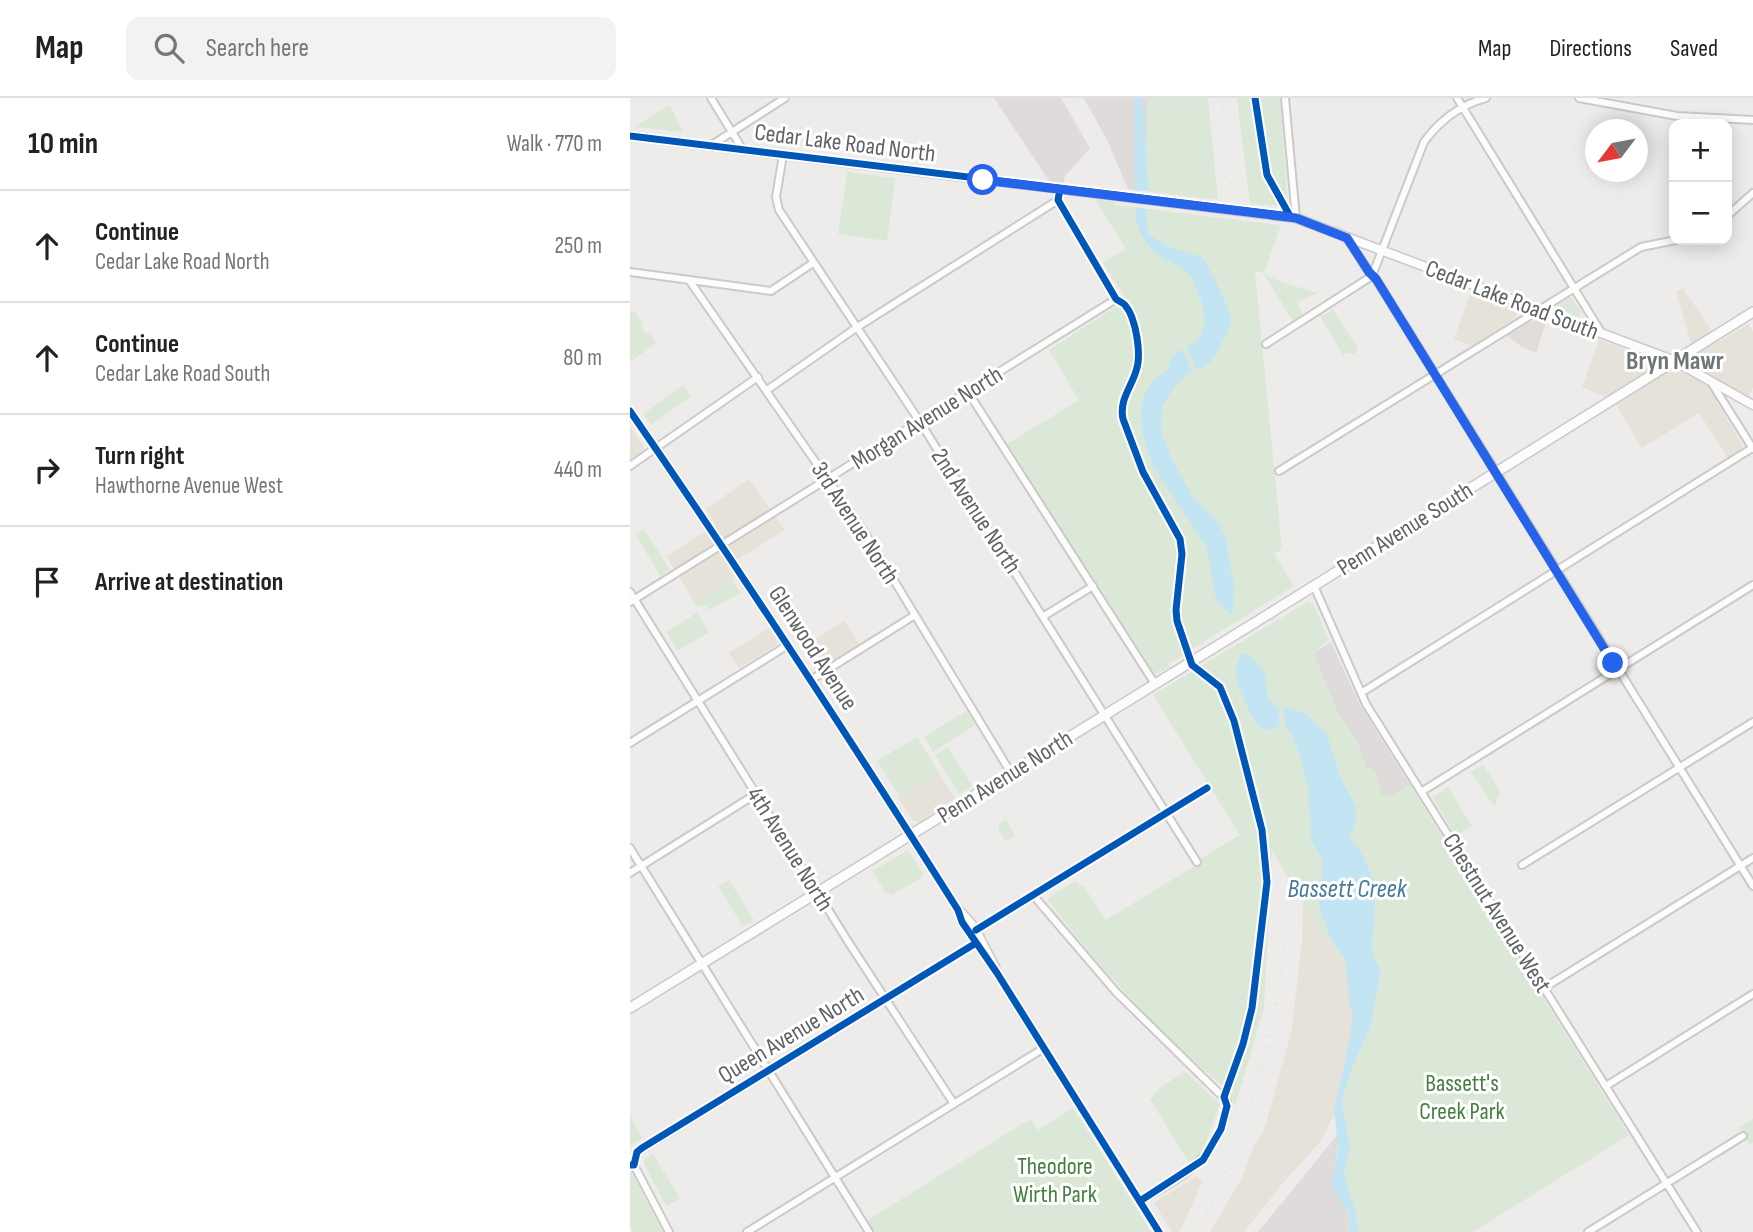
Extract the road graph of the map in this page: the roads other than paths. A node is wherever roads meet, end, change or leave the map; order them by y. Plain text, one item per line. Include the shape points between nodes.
1 (711, 98) edge
2 (785, 98) edge
3 (1285, 98) edge
4 (1457, 98) edge
5 (1486, 98) edge
6 (1579, 98) edge
7 (1462, 107) junction
8 (1753, 120) edge
9 (732, 132) junction
10 (630, 136) edge
11 (710, 146) junction
12 (743, 150) junction
13 (783, 155) junction
14 (1060, 189) junction
15 (1753, 192) edge
16 (1058, 200) junction
17 (1732, 212) edge
18 (1264, 214) joint
19 (1296, 218) junction
20 (1347, 238) junction
21 (1669, 241) edge
22 (1382, 251) junction
23 (813, 263) junction
24 (630, 272) edge
25 (1372, 276) junction
26 (689, 279) junction
27 (1573, 288) junction
28 (1538, 310) junction
29 (1753, 312) edge
30 (856, 328) junction
31 (1601, 334) junction
32 (1266, 344) dead end
33 (1675, 361) junction
34 (1435, 374) junction
35 (758, 377) junction
36 (1711, 382) junction
37 (767, 390) junction
38 (968, 392) junction
39 (1753, 405) edge
40 (630, 411) edge
41 (920, 422) junction
42 (656, 448) junction
43 (1753, 449) edge
44 (630, 466) edge
45 (1279, 471) dead end
46 (1495, 472) junction
47 (828, 480) junction
48 (722, 545) junction
49 (1556, 571) junction
50 (1753, 585) edge
51 (1093, 586) junction
52 (1314, 586) junction
53 (630, 592) edge
54 (632, 601) edge
55 (1272, 612) joint
56 (915, 615) junction
57 (1044, 616) junction
58 (788, 645) junction
59 (1617, 670) junction
60 (811, 680) junction
61 (1155, 684) junction
62 (1361, 693) junction
63 (698, 701) junction
64 (1106, 715) junction
65 (1753, 722) edge
66 (630, 743) edge
67 (1679, 768) junction
68 (1011, 773) junction
69 (1207, 788) dead end
70 (1421, 792) junction
71 (756, 794) junction
72 (1167, 812) junction
73 (911, 835) junction
74 (630, 848) edge
75 (1753, 858) edge
76 (1197, 862) dead end
77 (1522, 865) dead end
78 (1740, 865) junction
79 (641, 866) junction
80 (630, 873) edge
81 (1753, 886) edge
82 (817, 893) junction
83 (1034, 895) junction
84 (958, 910) junction
85 (976, 930) junction
86 (976, 943) junction
87 (702, 963) junction
88 (997, 973) junction
89 (1544, 988) junction
90 (1753, 994) edge
91 (885, 1000) junction
92 (630, 1008) edge
93 (1044, 1048) junction
94 (768, 1071) junction
95 (1606, 1086) junction
96 (954, 1104) junction
97 (1743, 1136) dead end
98 (835, 1178) junction
99 (1667, 1183) junction
100 (1140, 1201) junction
101 (669, 1232) edge
102 (747, 1232) edge
103 (869, 1232) edge
104 (1158, 1232) edge
105 (1588, 1232) edge
106 (1697, 1232) edge

1 - 9 street
2 - 9 street
3 - 19 street
4 - 7 street
5 - 7 street
6 - 8 street via 1677,116
7 - 22 street via 1424,142
7 - 27 street
9 - 11 street
9 - 12 street
10 - 11 street, Cedar Lake Road North
11 - 12 street, Cedar Lake Road North
12 - 13 street, Cedar Lake Road North
13 - 14 street, Cedar Lake Road North
13 - 23 street, 2nd Avenue North via 776,197 779,209
14 - 16 street
14 - 18 street, Cedar Lake Road North, bridge
15 - 17 street
16 - 30 street
16 - 38 street, Morgan Avenue North via 1116,299
18 - 19 street, Cedar Lake Road South
19 - 20 street, Cedar Lake Road South
20 - 22 street, Cedar Lake Road South
20 - 25 street
21 - 27 street via 1641,247
22 - 25 street
22 - 28 street, Cedar Lake Road South
23 - 26 street via 771,291
23 - 30 street, 2nd Avenue North
24 - 26 street
25 - 32 street
25 - 34 street
26 - 35 street, 3rd Avenue North
27 - 28 street
27 - 31 street
28 - 31 street, Cedar Lake Road South
28 - 34 street
29 - 33 main road, Penn Avenue South
30 - 37 street
30 - 41 street, 2nd Avenue North
31 - 33 street, Cedar Lake Road South
33 - 36 street, Cedar Lake Road South
33 - 46 main road, Penn Avenue South
34 - 45 street
34 - 46 street
35 - 37 street, 3rd Avenue North
35 - 42 street
36 - 39 street, Cedar Lake Road South
36 - 43 street
37 - 47 street, 3rd Avenue North
38 - 41 street, Morgan Avenue North
38 - 51 street
40 - 42 street, Glenwood Avenue
41 - 47 street, Morgan Avenue North
41 - 57 street, 2nd Avenue North
42 - 44 street
42 - 48 street, Glenwood Avenue
43 - 49 street
46 - 49 street
46 - 52 main road, Penn Avenue South
47 - 48 street, Morgan Avenue North
47 - 56 street, 3rd Avenue North
48 - 54 street, Morgan Avenue North
48 - 58 street, Glenwood Avenue
49 - 59 street
49 - 62 street
50 - 59 street
51 - 57 street
51 - 61 street
52 - 55 main road, Penn Avenue South
52 - 62 street, Chestnut Avenue West
53 - 54 street, 4th Avenue North
54 - 63 street, 4th Avenue North
55 - 61 main road, Penn Avenue North, bridge
56 - 60 street
56 - 68 street, 3rd Avenue North
57 - 64 street, 2nd Avenue North
58 - 60 street, Glenwood Avenue
58 - 63 street
59 - 67 street
59 - 70 street
60 - 73 street, Glenwood Avenue
61 - 64 main road, Penn Avenue North
62 - 70 street, Chestnut Avenue West
63 - 66 street
63 - 71 street, 4th Avenue North
64 - 68 main road, Penn Avenue North
64 - 72 street, 2nd Avenue North
65 - 67 street
67 - 77 street
67 - 78 street
68 - 73 main road, Penn Avenue North
69 - 72 street
70 - 89 street, Chestnut Avenue West
71 - 79 street
71 - 82 street, 4th Avenue North
72 - 76 street, 2nd Avenue North
72 - 83 street
73 - 82 main road, Penn Avenue North
73 - 84 street, Glenwood Avenue
74 - 79 street
75 - 78 street
78 - 81 street
78 - 89 street
79 - 80 street
79 - 87 street
82 - 87 main road, Penn Avenue North
82 - 91 street, 4th Avenue North
83 - 85 street
83 - 100 street via 1116,992 1224,1097 1226,1115 1203,1160
84 - 85 street, Glenwood Avenue
84 - 86 street, Glenwood Avenue
85 - 88 street, Glenwood Avenue
86 - 88 street, Glenwood Avenue
86 - 91 street, Queen Avenue North
87 - 92 main road, Penn Avenue North
87 - 94 street
88 - 93 street, Glenwood Avenue
89 - 95 street, Chestnut Avenue West
90 - 95 street
91 - 94 street, Queen Avenue North
91 - 96 street, 4th Avenue North
93 - 96 street
93 - 100 street, Glenwood Avenue
94 - 98 street
94 - 101 street, Queen Avenue North via 637,1152 634,1165
95 - 99 street, Chestnut Avenue West
96 - 98 street
97 - 99 street
98 - 102 street
98 - 103 street
99 - 105 street
99 - 106 street, Chestnut Avenue West
100 - 104 street, Glenwood Avenue

